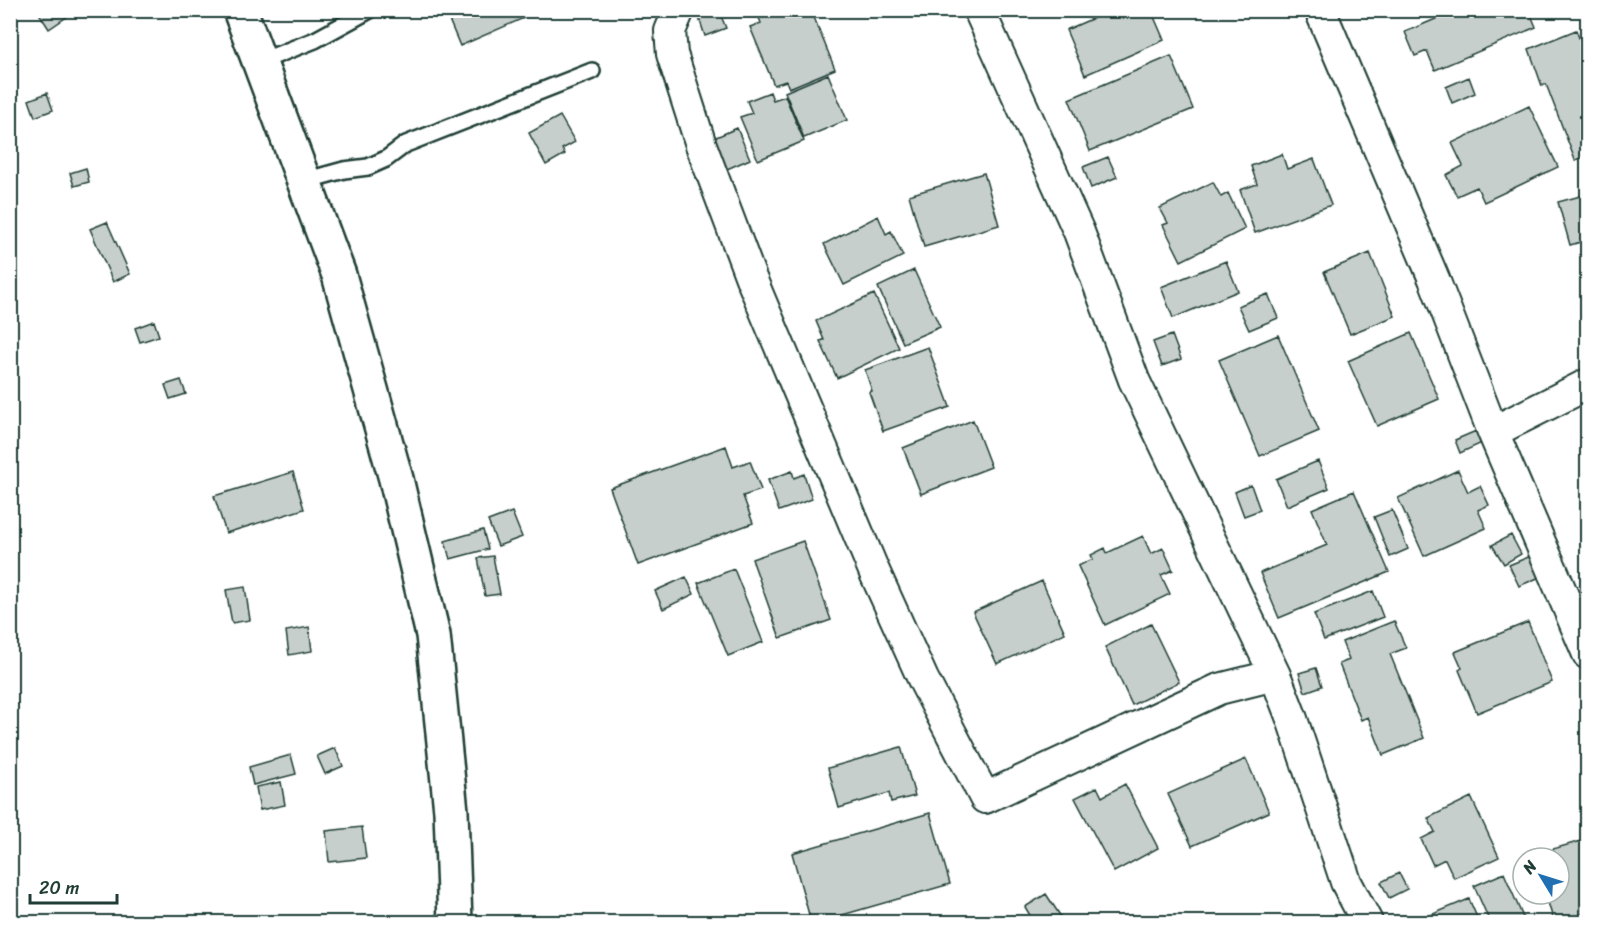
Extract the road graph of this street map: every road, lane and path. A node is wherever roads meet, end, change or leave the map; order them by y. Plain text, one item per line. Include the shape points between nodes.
1 (240, 10) edge
2 (370, 10) edge
3 (679, 10) edge
4 (980, 10) edge
5 (1320, 10) edge
6 (259, 62) junction
7 (592, 71) dead end
8 (304, 181) junction
9 (1587, 384) edge
10 (1494, 432) junction
11 (1587, 654) edge
12 (1275, 675) junction
13 (455, 922) edge
14 (1367, 922) edge

1 - 6 main road
2 - 6 lane via 315,40
3 - 12 street via 670,31 672,54 751,278 874,571 923,679 985,798 1219,689
4 - 12 street via 1079,232 1134,380
5 - 10 street
6 - 8 main road
7 - 8 lane via 406,144 368,167
8 - 13 main road via 339,275 396,478 433,635 451,811
9 - 10 street
10 - 11 street
12 - 14 street via 1346,882

